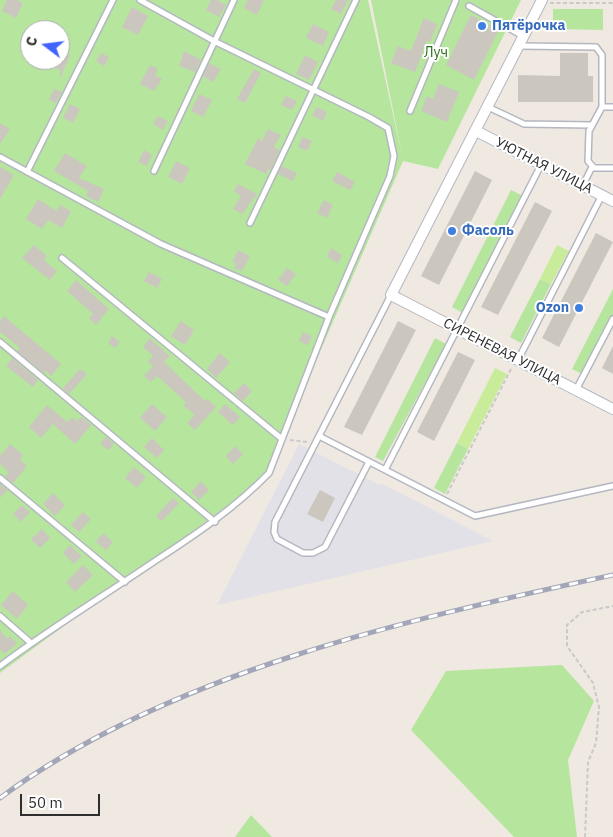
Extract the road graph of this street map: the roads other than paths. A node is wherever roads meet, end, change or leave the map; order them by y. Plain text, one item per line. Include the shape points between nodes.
1 (113, 0) edge
2 (140, 0) edge
3 (234, 0) edge
4 (356, 0) edge
5 (456, 0) edge
6 (541, 2) edge
7 (469, 6) dead end
8 (524, 36) junction
9 (214, 41) junction
10 (518, 46) junction
11 (312, 90) junction
12 (488, 107) junction
13 (602, 107) junction
14 (613, 108) edge
15 (410, 111) dead end
16 (591, 125) junction
17 (476, 131) junction
18 (0, 157) edge
19 (542, 164) junction
20 (592, 167) junction
21 (613, 168) edge
22 (154, 171) dead end
23 (27, 172) junction
24 (582, 185) junction
25 (602, 196) junction
26 (613, 201) edge
27 (250, 223) dead end
28 (62, 258) dead end
29 (391, 295) junction
30 (329, 317) junction
31 (613, 319) edge
32 (458, 329) junction
33 (0, 342) edge
34 (517, 359) junction
35 (576, 390) junction
36 (613, 409) edge
37 (319, 436) junction
38 (282, 438) junction
39 (369, 462) junction
40 (385, 470) junction
41 (0, 478) edge
42 (613, 486) edge
43 (215, 522) junction
44 (125, 582) junction
45 (0, 616) edge
46 (31, 643) junction
47 (0, 666) edge

1 - 23 lane
2 - 9 lane
3 - 9 lane
4 - 11 lane
5 - 15 lane
6 - 8 street
7 - 8 lane
8 - 10 street
9 - 11 lane
9 - 22 lane
10 - 12 street
10 - 13 lane via 592,46 599,49 602,55
11 - 27 lane
11 - 30 lane via 388,128 394,156 390,176
12 - 16 lane via 524,124
12 - 17 street
13 - 14 lane
13 - 16 lane
16 - 20 lane via 588,161
17 - 19 street, УЮТНАЯ УЛИЦА
17 - 29 street
18 - 23 lane
19 - 24 street, УЮТНАЯ УЛИЦА
19 - 32 lane
20 - 21 lane
20 - 24 lane
23 - 30 lane via 161,244
24 - 25 street, УЮТНАЯ УЛИЦА
25 - 26 street, УЮТНАЯ УЛИЦА
25 - 34 lane
28 - 38 lane
29 - 32 street, СИРЕНЕВАЯ УЛИЦА
29 - 37 lane
30 - 38 lane
31 - 35 lane
32 - 34 street, СИРЕНЕВАЯ УЛИЦА
32 - 40 lane
33 - 43 lane
34 - 35 street, СИРЕНЕВАЯ УЛИЦА
35 - 36 street, СИРЕНЕВАЯ УЛИЦА
37 - 39 lane
37 - 39 lane via 273,528 277,539 304,552 313,553 325,547
38 - 43 lane via 269,473
39 - 40 lane
40 - 42 lane via 476,516
41 - 44 lane
43 - 44 lane
44 - 46 lane
45 - 46 lane
46 - 47 lane

